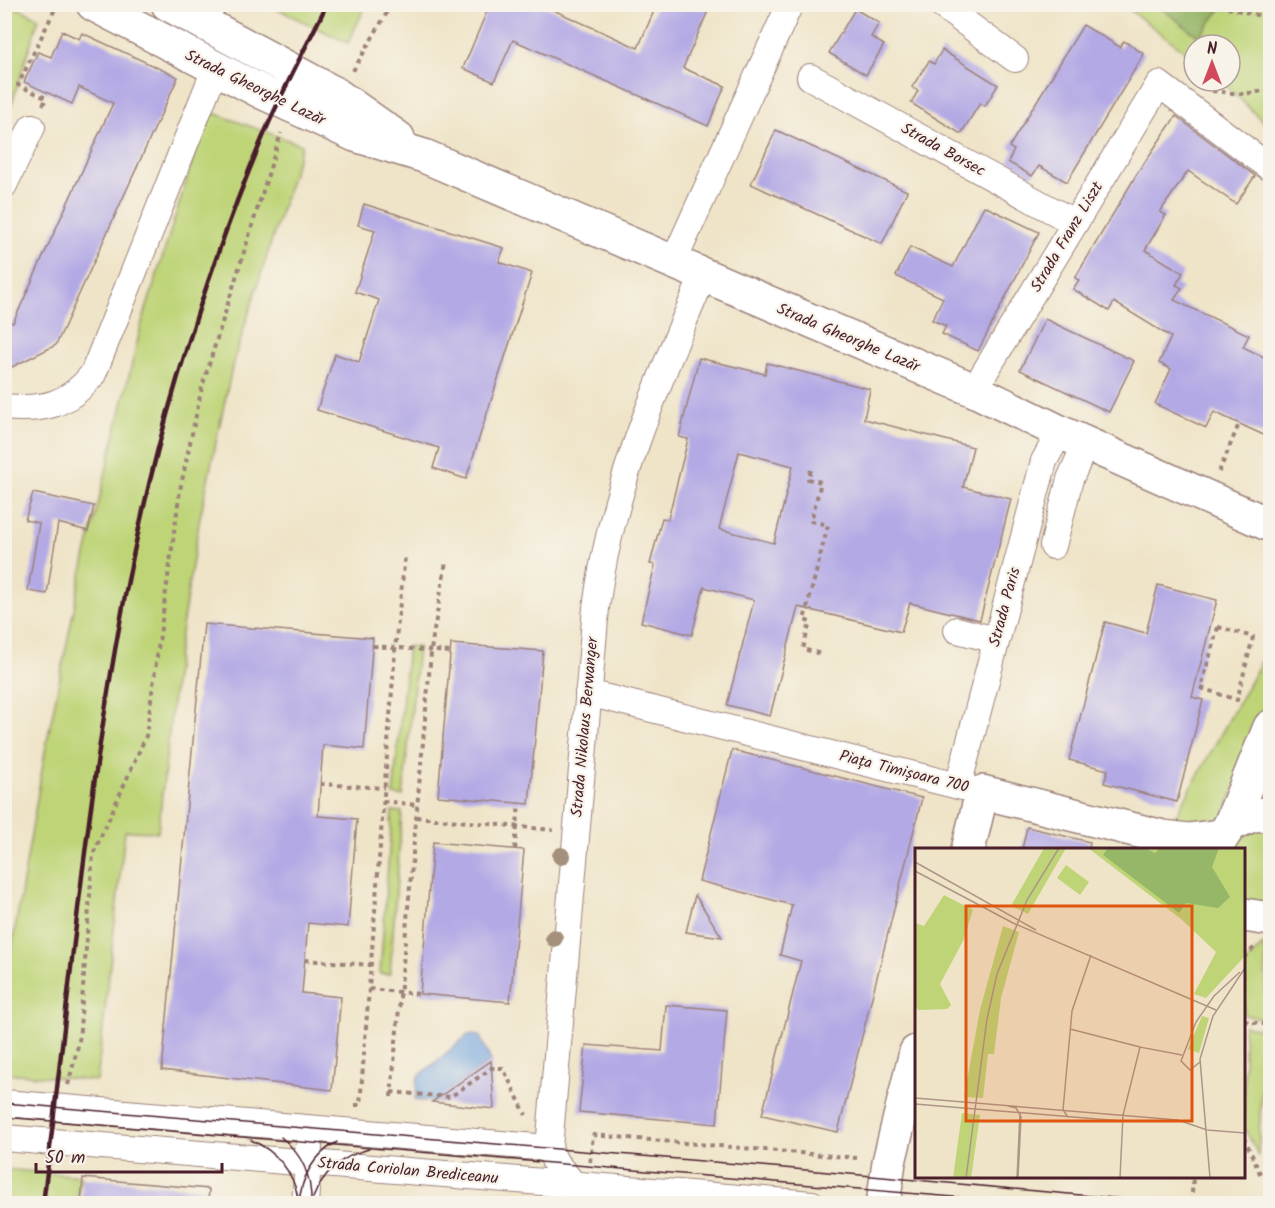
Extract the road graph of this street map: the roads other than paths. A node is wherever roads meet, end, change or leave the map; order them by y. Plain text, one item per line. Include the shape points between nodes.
1 (93, 4) edge
2 (790, 4) edge
3 (939, 4) edge
4 (186, 9) edge
5 (176, 49) junction
6 (1015, 58) dead end
7 (215, 69) junction
8 (810, 77) dead end
9 (32, 127) road end
10 (424, 156) junction
11 (1270, 168) edge
12 (4, 185) edge
13 (1075, 223) junction
14 (673, 263) junction
15 (703, 276) junction
16 (974, 390) junction
17 (4, 407) edge
18 (1073, 438) junction
19 (1270, 525) edge
20 (1053, 546) dead end
21 (957, 630) dead end
22 (996, 640) junction
23 (588, 693) junction
24 (1270, 727) edge
25 (970, 789) junction
26 (1270, 814) edge
27 (1222, 837) edge
28 (968, 848) edge
29 (1245, 915) edge
30 (1270, 918) edge
31 (915, 1056) edge
32 (4, 1103) edge
33 (310, 1129) junction
34 (4, 1138) edge
35 (549, 1148) junction
36 (308, 1163) junction
37 (585, 1184) edge
38 (304, 1203) edge
39 (812, 1203) edge
40 (883, 1203) edge

1 - 5 main road, Strada Gheorghe Lazăr
2 - 14 street
3 - 6 street
4 - 5 street
4 - 10 main road, Strada Gheorghe Lazăr via 334,93
5 - 7 main road, Strada Gheorghe Lazăr
7 - 10 main road, Strada Gheorghe Lazăr via 355,135
7 - 17 street via 93,374 80,391 64,401 45,406
8 - 13 street, Strada Borsec
9 - 12 street
10 - 14 main road, Strada Gheorghe Lazăr
11 - 13 street, Strada Franz Liszt via 1159,84
13 - 16 street, Strada Franz Liszt
14 - 15 main road, Strada Gheorghe Lazăr
15 - 16 main road, Strada Gheorghe Lazăr
15 - 23 street, Strada Nikolaus Berwanger via 637,437 617,500 599,588
16 - 18 main road, Strada Gheorghe Lazăr
18 - 19 main road, Strada Gheorghe Lazăr
18 - 20 street via 1070,479
18 - 22 street, Strada Paris via 1044,461
21 - 22 street
22 - 25 street, Strada Paris
23 - 25 street, Piața Timișoara 700
23 - 35 street, Strada Nikolaus Berwanger
24 - 27 main road
25 - 27 main road, Piața Timișoara 700 via 1163,837
25 - 28 main road, Strada Paris
26 - 27 main road, Piața Timișoara 700 via 1252,814
29 - 30 main road
31 - 40 main road
32 - 33 street, Strada Coriolan Brediceanu
33 - 35 street, Strada Coriolan Brediceanu
33 - 36 street
34 - 36 street, Strada Coriolan Brediceanu
35 - 37 street via 555,1162
36 - 37 street, Strada Coriolan Brediceanu
36 - 38 street
37 - 39 street, Strada Coriolan Brediceanu

